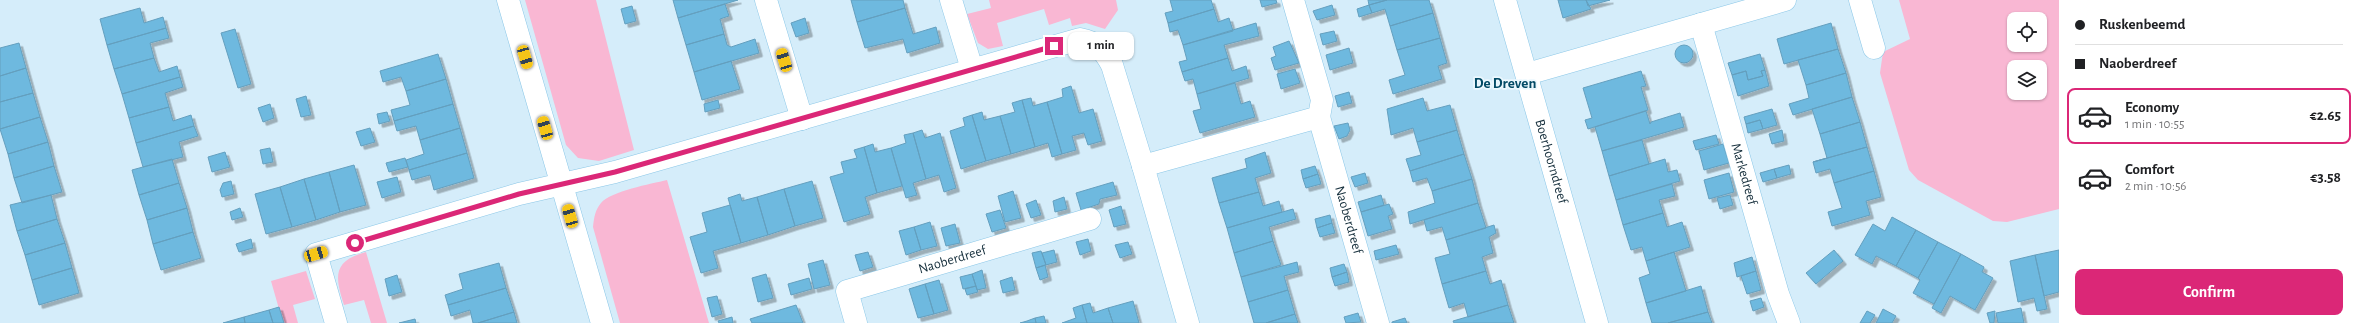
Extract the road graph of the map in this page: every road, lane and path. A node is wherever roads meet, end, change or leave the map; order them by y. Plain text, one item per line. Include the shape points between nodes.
1 (508, 0) edge
2 (766, 0) edge
3 (951, 0) edge
4 (1293, 0) edge
5 (1505, 0) edge
6 (1785, 0) edge
7 (1860, 0) edge
8 (1702, 24) junction
9 (1874, 48) dead end
10 (972, 69) junction
11 (1526, 74) junction
12 (1319, 117) junction
13 (802, 119) junction
14 (1144, 166) junction
15 (562, 185) junction
16 (1090, 219) dead end
17 (336, 323) edge
18 (602, 323) edge
19 (856, 323) edge
20 (1188, 323) edge
21 (1378, 323) edge
22 (1597, 323) edge
23 (1789, 323) edge

1 - 15 street
2 - 13 street
3 - 10 street
4 - 12 street, Naoberdreef via 1322,100
5 - 11 street, Boerhoorndreef
6 - 8 street
7 - 9 street
8 - 11 street
8 - 23 street, Markedreef via 1778,294
10 - 13 street
10 - 14 street via 1080,38 1092,41 1104,51 1112,65
11 - 22 street, Boerhoorndreef
12 - 14 street
12 - 21 street, Naoberdreef
13 - 15 street
14 - 20 street
15 - 17 street via 519,194 316,254
15 - 18 street
16 - 19 street, Naoberdreef via 847,290

